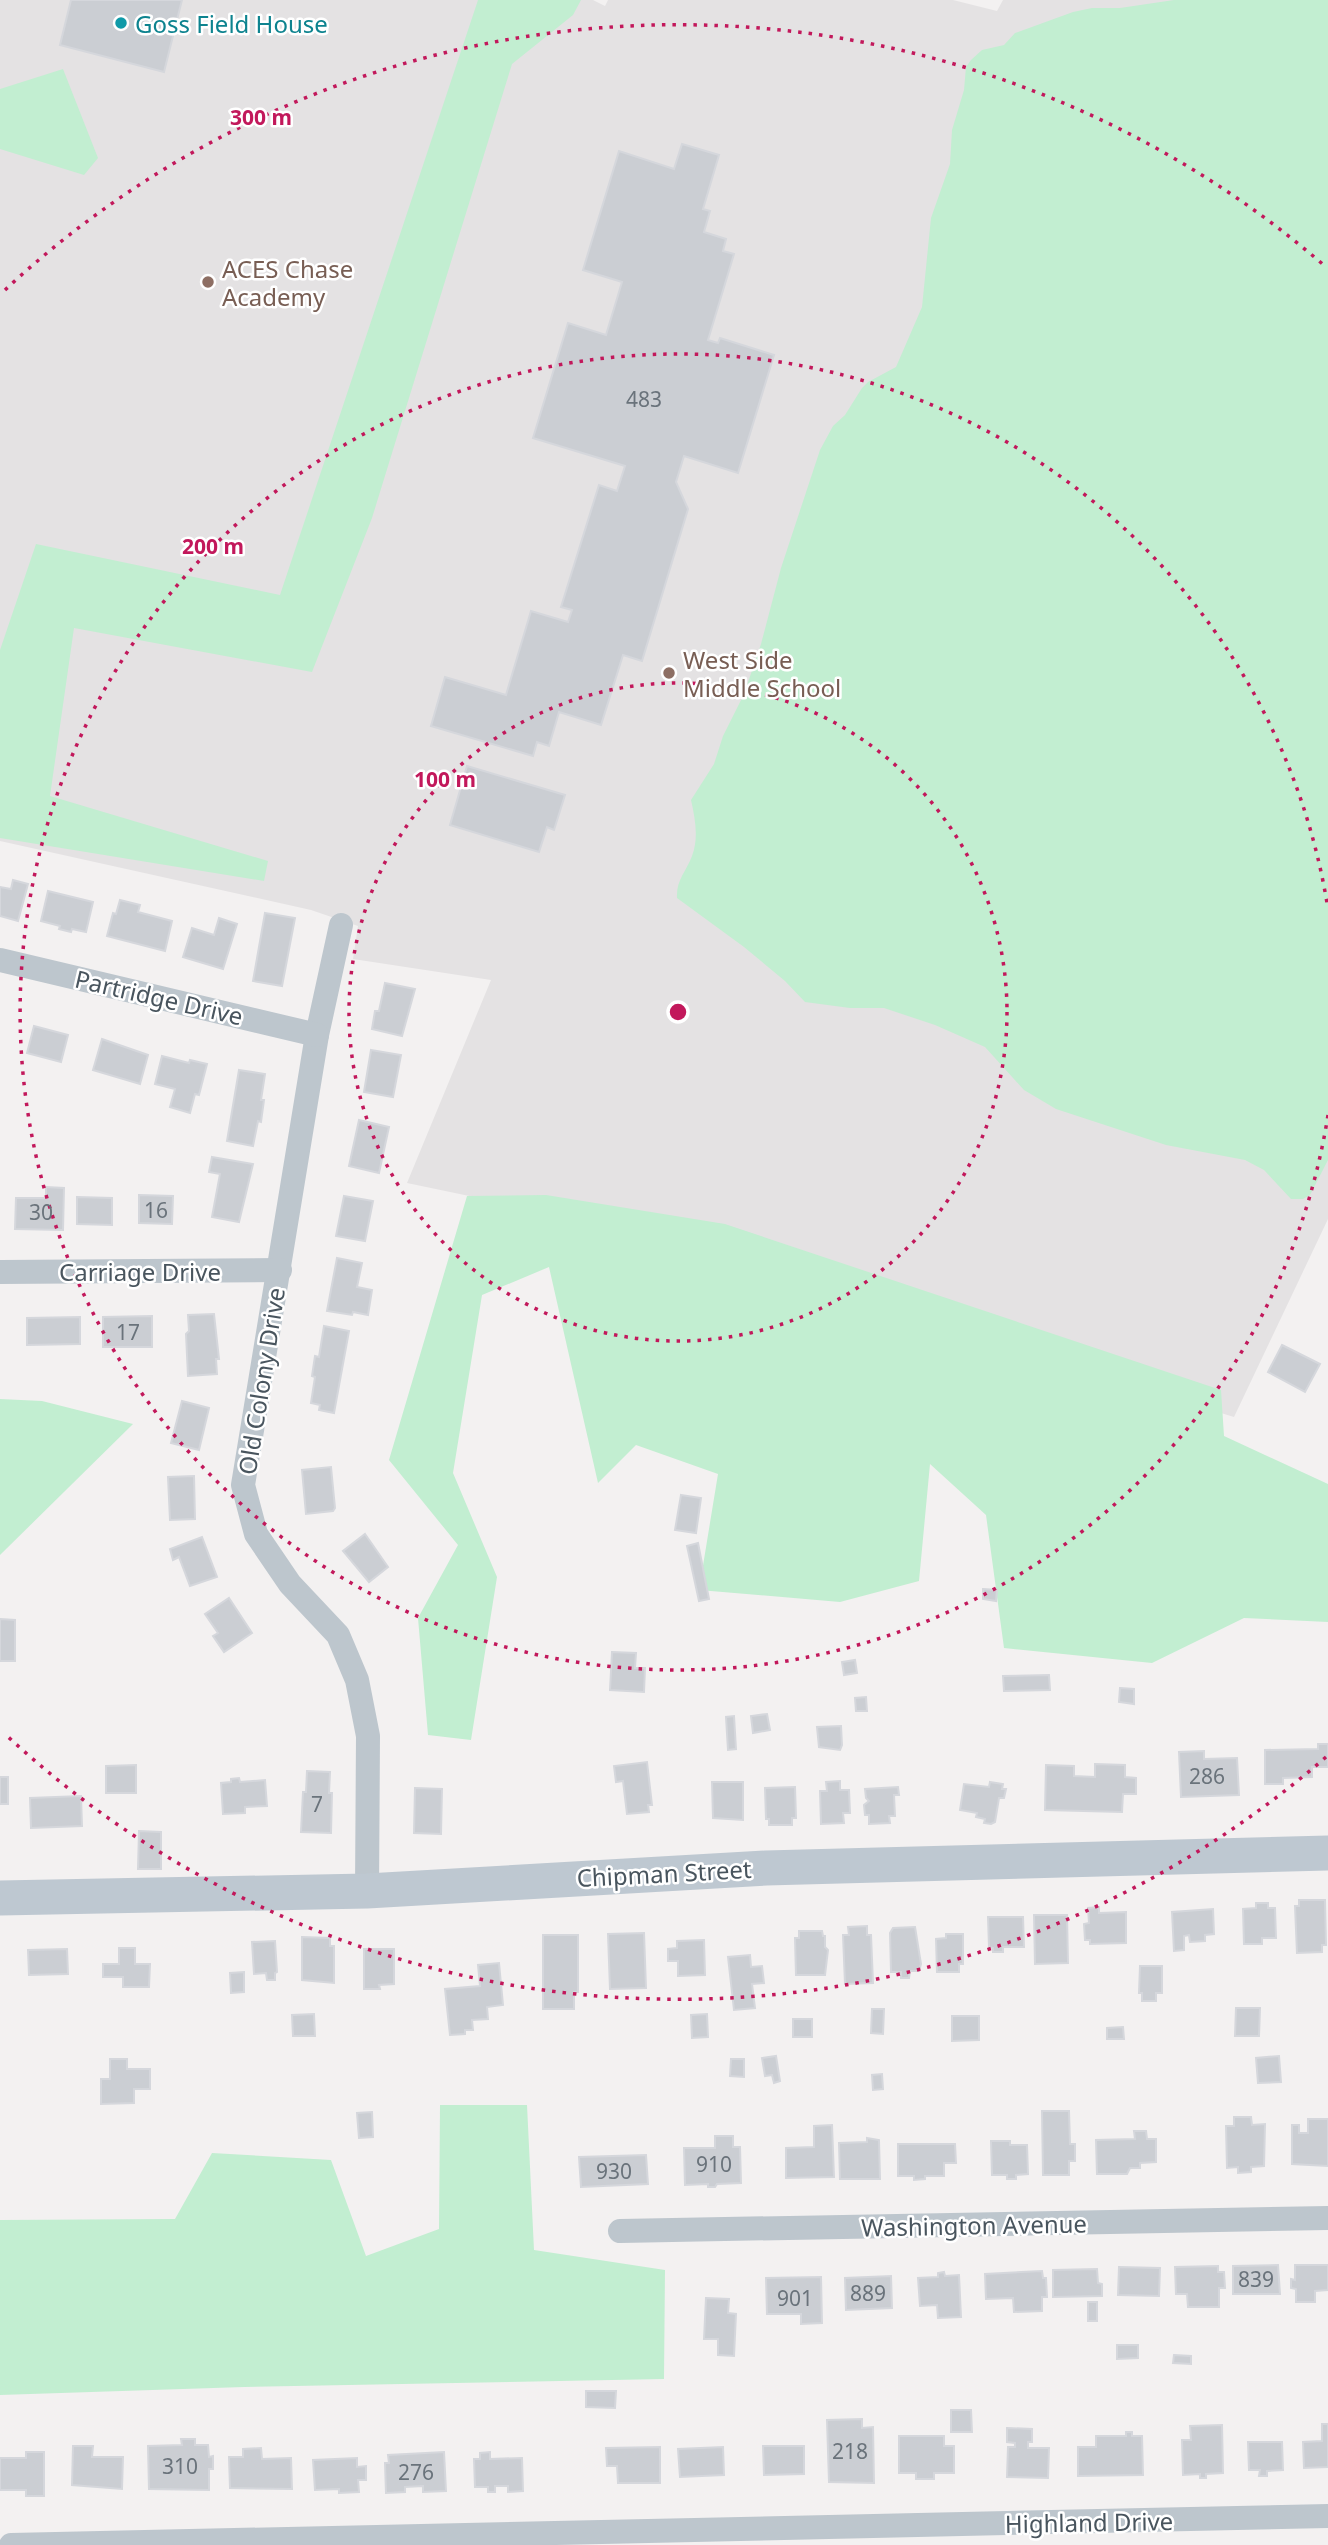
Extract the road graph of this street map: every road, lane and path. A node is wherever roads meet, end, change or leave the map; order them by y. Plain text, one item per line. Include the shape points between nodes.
1 (341, 925) dead end
2 (0, 960) edge
3 (317, 1035) junction
4 (280, 1270) junction
5 (0, 1272) edge
6 (1328, 1853) edge
7 (367, 1891) junction
8 (0, 1898) edge
9 (1328, 2218) edge
10 (620, 2231) dead end
11 (1328, 2516) edge
12 (863, 2536) edge
13 (11, 2545) edge

1 - 3 street, Old Colony Drive
2 - 3 street, Partridge Drive
3 - 4 street, Old Colony Drive
4 - 5 street, Carriage Drive
4 - 7 street, Old Colony Drive via 243,1485 256,1534 290,1584 338,1635 357,1680 368,1736
6 - 7 street, Chipman Street via 766,1868
7 - 8 street, Chipman Street
9 - 10 street, Washington Avenue
11 - 12 street, Highland Drive
12 - 13 street, Highland Drive

